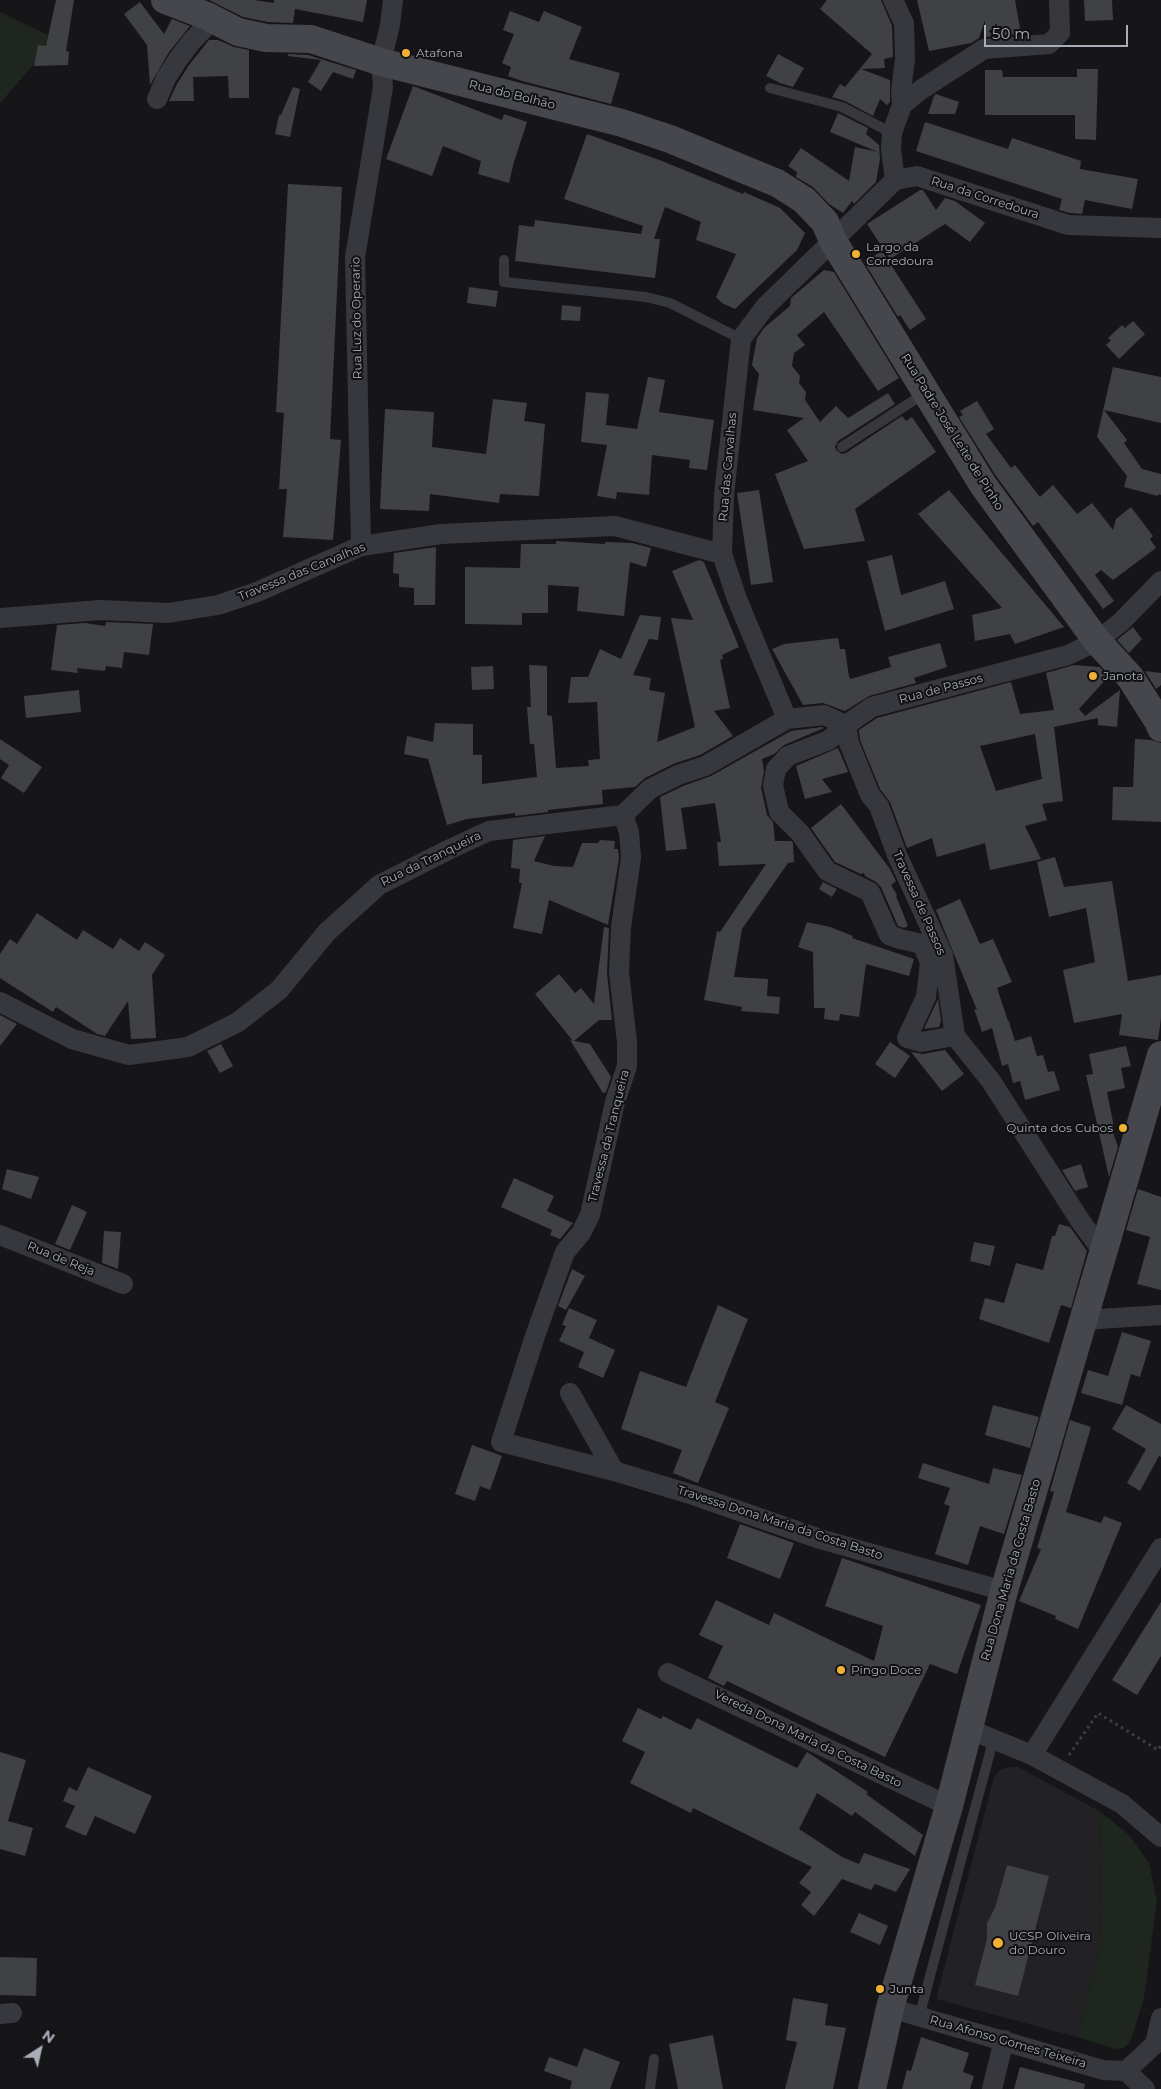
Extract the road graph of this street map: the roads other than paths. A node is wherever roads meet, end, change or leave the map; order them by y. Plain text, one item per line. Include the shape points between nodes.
1 (165, 0) edge
2 (393, 0) edge
3 (893, 0) edge
4 (1059, 0) edge
5 (213, 19) junction
6 (381, 62) junction
7 (770, 88) dead end
8 (157, 99) dead end
9 (902, 105) junction
10 (892, 133) junction
11 (895, 180) junction
12 (1161, 228) edge
13 (833, 240) junction
14 (504, 260) dead end
15 (741, 339) junction
16 (926, 392) junction
17 (842, 447) dead end
18 (361, 546) junction
19 (722, 554) junction
20 (1161, 581) edge
21 (0, 618) edge
22 (1097, 641) junction
23 (787, 719) junction
24 (846, 725) junction
25 (1161, 728) edge
26 (623, 815) junction
27 (0, 1002) edge
28 (955, 1036) junction
29 (1161, 1055) edge
30 (0, 1235) edge
31 (1104, 1253) junction
32 (123, 1284) dead end
33 (1161, 1315) edge
34 (1083, 1320) junction
35 (570, 1393) dead end
36 (501, 1442) joint
37 (614, 1471) junction
38 (1161, 1548) edge
39 (1004, 1591) junction
40 (668, 1672) dead end
41 (968, 1729) junction
42 (993, 1741) junction
43 (1032, 1755) junction
44 (949, 1806) junction
45 (1161, 1837) edge
46 (890, 2008) junction
47 (919, 2016) junction
48 (1161, 2018) edge
49 (1004, 2040) junction
50 (654, 2059) dead end
51 (1127, 2080) edge
52 (650, 2089) edge
53 (872, 2089) edge
54 (992, 2089) edge
55 (1145, 2089) edge

1 - 5 street, Rua do Bolhão
2 - 6 street, Rua Luz do Operario
3 - 9 street via 904,23 906,59
4 - 9 street via 1060,33 1049,44 984,49
5 - 6 street, Rua do Bolhão via 238,32 266,38 311,39
5 - 8 street via 179,58
6 - 13 street, Rua do Bolhão via 622,123 670,139 777,183 804,200 825,222
6 - 18 street, Rua Luz do Operario via 383,87 355,257
7 - 10 lane via 842,107
9 - 10 street
10 - 11 street
11 - 12 street, Rua da Corredoura via 917,176 1068,225
11 - 13 street
13 - 15 street via 765,307
13 - 16 street, Rua Padre José Leite de Pinho
14 - 15 lane via 504,282 646,296 670,303
15 - 19 street, Rua das Carvalhas via 724,494
16 - 17 lane
16 - 22 street, Rua Padre José Leite de Pinho via 982,485
18 - 19 street, Travessa das Carvalhas via 441,534 614,526
18 - 21 street, Travessa das Carvalhas via 257,592 218,605 168,613 100,610
19 - 23 street, Rua das Carvalhas via 737,599
20 - 22 street, Rua de Passos via 1121,622
22 - 24 street, Rua de Passos via 1068,655 872,707
22 - 25 street via 1130,677
23 - 24 street via 824,715
23 - 26 street via 705,766 650,789
24 - 28 street, Travessa de Passos via 849,743 870,796 879,806 943,955
24 - 28 street, Rua de Passos via 830,740 788,756 776,769 773,785 780,812 800,833 827,871 870,892 889,935 922,944 930,962 926,997 907,1038 921,1042
26 - 27 street, Rua da Tranqueira via 489,831 378,885 327,932 279,990 238,1022 188,1047 129,1056 72,1039
26 - 36 street, Travessa da Tranqueira via 629,832 631,858 620,927 619,972 627,1066 615,1102 590,1215 581,1233 565,1252
28 - 31 street via 991,1081
29 - 31 street, Rua Dona Maria da Costa Basto
30 - 32 street, Rua de Reja
31 - 34 street, Rua Dona Maria da Costa Basto
33 - 34 street
34 - 39 street, Rua Dona Maria da Costa Basto
35 - 37 street
36 - 37 street, Travessa Dona Maria da Costa Basto
37 - 39 street, Travessa Dona Maria da Costa Basto via 693,1494 820,1539
38 - 43 street
39 - 41 street, Rua Dona Maria da Costa Basto
40 - 44 street, Vereda Dona Maria da Costa Basto
41 - 42 street
41 - 44 street, Rua Dona Maria da Costa Basto
42 - 43 street
42 - 47 lane
43 - 45 street via 1122,1804
44 - 46 street, Rua Dona Maria da Costa Basto
46 - 47 street, Rua Afonso Gomes Teixeira
46 - 53 street, Rua Dona Maria da Costa Basto
47 - 49 street, Rua Afonso Gomes Teixeira
48 - 51 street via 1155,2044
49 - 51 street, Rua Afonso Gomes Teixeira
49 - 54 street
50 - 52 lane
51 - 55 street

